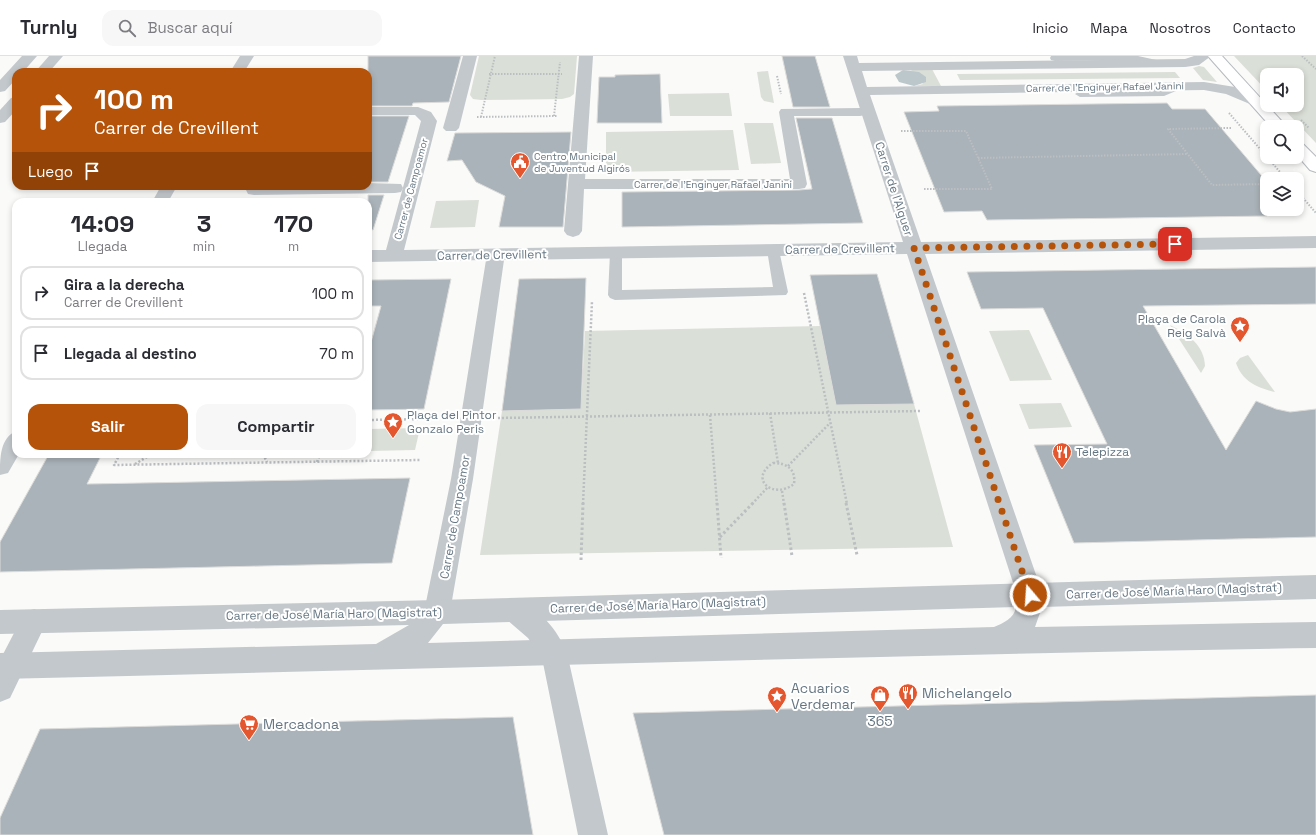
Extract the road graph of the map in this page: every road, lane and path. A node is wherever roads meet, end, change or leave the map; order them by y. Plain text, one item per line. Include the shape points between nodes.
1 (30, 56) edge
2 (56, 56) edge
3 (247, 56) edge
4 (470, 56) edge
5 (495, 56) edge
6 (561, 56) edge
7 (586, 56) edge
8 (1204, 56) edge
9 (1215, 56) edge
10 (1302, 56) edge
11 (1055, 58) dead end
12 (852, 61) edge
13 (1157, 63) junction
14 (938, 66) junction
15 (19, 68) edge
16 (46, 68) edge
17 (240, 68) edge
18 (1316, 69) edge
19 (490, 74) junction
20 (560, 74) junction
21 (12, 75) edge
22 (1179, 86) junction
23 (0, 88) edge
24 (949, 89) junction
25 (863, 91) junction
26 (1080, 94) dead end
27 (1257, 102) junction
28 (12, 106) edge
29 (1225, 109) dead end
30 (372, 110) edge
31 (860, 112) dead end
32 (581, 115) junction
33 (554, 116) junction
34 (481, 117) junction
35 (0, 119) edge
36 (1273, 120) edge
37 (453, 122) joint
38 (1231, 128) dead end
39 (902, 131) dead end
40 (1260, 149) edge
41 (1188, 154) junction
42 (1304, 154) edge
43 (978, 158) junction
44 (1273, 164) edge
45 (1316, 167) edge
46 (1280, 172) edge
47 (576, 184) junction
48 (1260, 184) edge
49 (372, 188) edge
50 (395, 188) dead end
51 (924, 189) dead end
52 (1304, 199) edge
53 (1316, 213) edge
54 (573, 231) dead end
55 (1316, 242) edge
56 (914, 248) junction
57 (773, 250) junction
58 (616, 253) junction
59 (496, 255) junction
60 (372, 256) edge
61 (394, 256) junction
62 (804, 292) dead end
63 (592, 295) dead end
64 (921, 411) dead end
65 (828, 412) junction
66 (770, 413) junction
67 (710, 415) junction
68 (587, 417) junction
69 (493, 418) dead end
70 (428, 419) dead end
71 (372, 420) edge
72 (830, 422) junction
73 (12, 446) edge
74 (118, 458) edge
75 (146, 458) edge
76 (265, 458) edge
77 (318, 458) edge
78 (420, 460) dead end
79 (267, 462) junction
80 (317, 462) junction
81 (778, 463) junction
82 (135, 465) junction
83 (0, 466) edge
84 (788, 466) junction
85 (768, 487) junction
86 (782, 491) junction
87 (720, 537) junction
88 (857, 555) dead end
89 (792, 556) dead end
90 (721, 558) dead end
91 (581, 560) dead end
92 (1316, 587) edge
93 (1030, 595) junction
94 (515, 610) junction
95 (437, 612) junction
96 (34, 621) junction
97 (0, 622) edge
98 (1316, 635) edge
99 (994, 640) junction
100 (554, 653) junction
101 (381, 656) junction
102 (4, 673) edge
103 (593, 835) edge

1 - 15 street
2 - 16 street
3 - 17 street
4 - 37 street
5 - 19 path
6 - 20 path
7 - 32 street
8 - 13 street, Carrer de l'Enginyer Rafael Janini via 1194,62
9 - 27 main road
10 - 18 path
11 - 13 lane via 1128,57
12 - 14 street, Carrer de l'Enginyer Rafael Janini
12 - 25 street, Carrer de l'Alguer
13 - 14 street, Carrer de l'Enginyer Rafael Janini
14 - 24 street
19 - 20 path
19 - 34 path
20 - 33 path
21 - 23 street
22 - 24 street, Carrer de l'Enginyer Rafael Janini
22 - 26 lane via 1164,93
22 - 27 street, Carrer de l'Enginyer Rafael Janini via 1218,88
24 - 25 street, Carrer de l'Enginyer Rafael Janini
25 - 56 street, Carrer de l'Alguer
27 - 36 main road
28 - 35 street
29 - 40 path
30 - 61 street, Carrer de Campoamor via 418,111 426,115 429,121
31 - 47 street, Carrer de l'Enginyer Rafael Janini via 786,112 799,184
32 - 33 path
32 - 47 street
33 - 34 path
34 - 37 path
38 - 41 path via 1168,129
39 - 43 path via 966,131
41 - 43 path
41 - 48 path via 1212,185
42 - 45 main road
43 - 51 path via 992,188
44 - 46 path
47 - 54 street
49 - 50 street
52 - 53 path
55 - 56 street, Carrer de Crevillent
56 - 57 street, Carrer de Crevillent
56 - 93 street, Carrer de l'Alguer
57 - 58 street, Carrer de Crevillent
57 - 58 lane, Carrer de Crevillent via 781,292 615,295
58 - 59 street, Carrer de Crevillent
59 - 61 street, Carrer de Crevillent
59 - 95 street, Carrer de Campoamor via 468,443
60 - 61 street, Carrer de Crevillent
62 - 65 path
63 - 68 path
64 - 65 path
65 - 66 path
65 - 72 path
66 - 67 path
66 - 81 path
67 - 68 path
67 - 87 path
68 - 69 path
68 - 91 path
70 - 71 path
72 - 84 path
72 - 88 path
73 - 83 street
74 - 82 path via 114,465
75 - 82 path
76 - 79 path
77 - 80 path
78 - 80 path
79 - 80 path
79 - 82 path
81 - 84 path
81 - 85 path via 768,465 762,472 763,482
84 - 86 path via 793,470 795,480 791,487
85 - 86 path
85 - 87 path
86 - 89 path
87 - 90 path
92 - 93 street, Carrer de José María Haro (Magistrat)
93 - 94 street, Carrer de José María Haro (Magistrat)
93 - 99 street via 1028,615 1016,630
94 - 95 street, Carrer de José María Haro (Magistrat)
94 - 100 street via 537,629
95 - 96 street, Carrer de José María Haro (Magistrat)
95 - 101 street via 420,633
96 - 97 street, Carrer de José María Haro (Magistrat)
96 - 102 street
98 - 99 street
99 - 100 street
100 - 101 street
100 - 103 street
101 - 102 street

